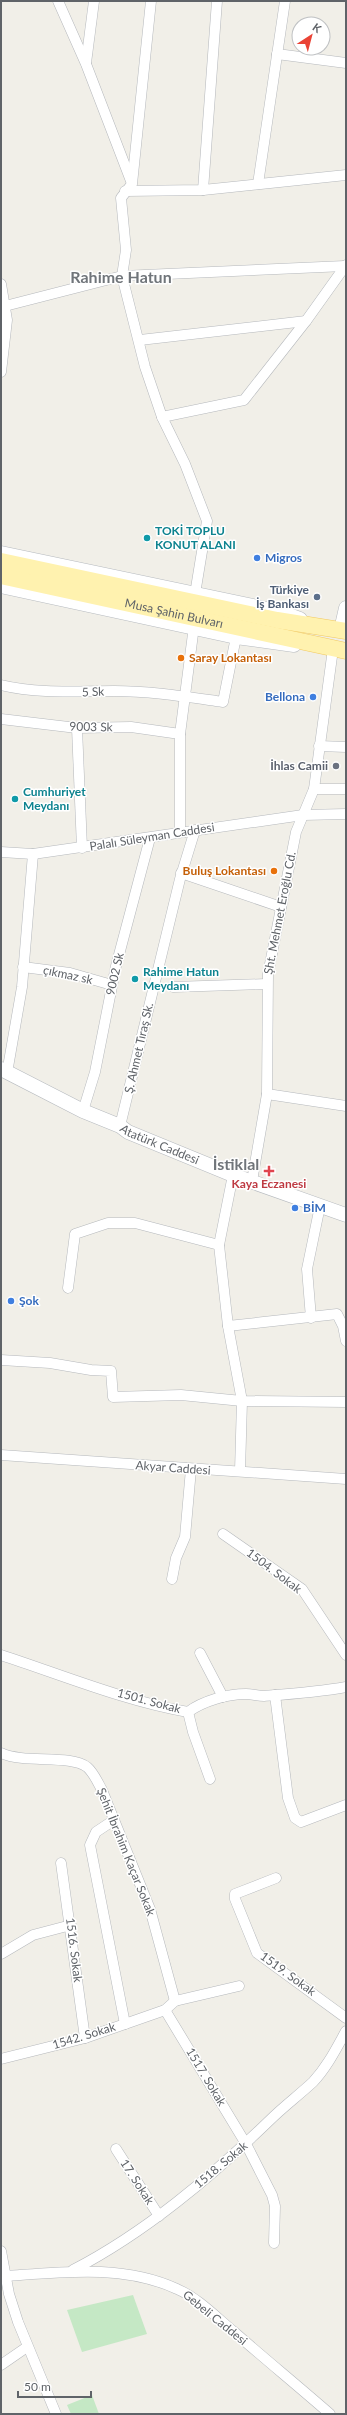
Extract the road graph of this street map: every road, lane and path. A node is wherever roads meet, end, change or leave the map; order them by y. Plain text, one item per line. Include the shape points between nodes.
1 (58, 1) edge
2 (94, 1) edge
3 (151, 1) edge
4 (217, 1) edge
5 (285, 1) edge
6 (278, 54) junction
7 (346, 63) edge
8 (86, 64) junction
9 (346, 175) edge
10 (258, 184) junction
11 (128, 188) junction
12 (203, 190) junction
13 (346, 266) edge
14 (122, 276) junction
15 (1, 284) edge
16 (5, 306) junction
17 (4, 320) edge
18 (306, 321) junction
19 (140, 340) junction
20 (1, 372) edge
21 (162, 417) junction
22 (1, 553) edge
23 (1, 561) edge
24 (1, 576) edge
25 (1, 586) edge
26 (195, 594) junction
27 (346, 608) edge
28 (194, 626) junction
29 (324, 627) junction
30 (344, 631) edge
31 (236, 637) junction
32 (334, 649) edge
33 (1, 686) edge
34 (185, 696) junction
35 (1, 719) edge
36 (77, 728) junction
37 (180, 734) junction
38 (319, 746) junction
39 (346, 747) edge
40 (314, 788) junction
41 (346, 789) edge
42 (303, 814) junction
43 (346, 814) edge
44 (195, 830) junction
45 (180, 832) junction
46 (150, 838) junction
47 (82, 848) junction
48 (1, 852) edge
49 (33, 854) junction
50 (181, 873) junction
51 (281, 907) junction
52 (23, 967) junction
53 (266, 984) junction
54 (112, 985) junction
55 (173, 987) dead end
56 (4, 1071) edge
57 (267, 1094) junction
58 (346, 1106) edge
59 (83, 1111) junction
60 (120, 1126) junction
61 (233, 1175) junction
62 (252, 1181) junction
63 (320, 1206) junction
64 (346, 1215) edge
65 (219, 1245) junction
66 (68, 1288) dead end
67 (310, 1318) junction
68 (228, 1326) junction
69 (346, 1341) edge
70 (1, 1360) edge
71 (242, 1401) junction
72 (346, 1402) edge
73 (1, 1455) edge
74 (191, 1469) junction
75 (240, 1472) junction
76 (346, 1478) edge
77 (223, 1534) dead end
78 (172, 1579) dead end
79 (200, 1653) dead end
80 (1, 1655) edge
81 (346, 1655) edge
82 (346, 1687) edge
83 (275, 1695) junction
84 (223, 1697) junction
85 (188, 1712) junction
86 (1, 1753) edge
87 (210, 1778) dead end
88 (346, 1805) edge
89 (114, 1820) junction
90 (62, 1863) dead end
91 (276, 1878) dead end
92 (71, 1925) junction
93 (1, 1954) edge
94 (239, 1986) dead end
95 (175, 2001) junction
96 (165, 2010) junction
97 (346, 2018) edge
98 (125, 2024) junction
99 (346, 2031) edge
100 (85, 2038) junction
101 (1, 2059) edge
102 (246, 2144) junction
103 (116, 2149) dead end
104 (159, 2216) junction
105 (274, 2243) dead end
106 (1, 2251) edge
107 (71, 2271) junction
108 (6, 2276) junction
109 (27, 2347) junction
110 (1, 2364) edge
111 (56, 2414) edge
112 (330, 2414) edge

1 - 8 street
2 - 8 street
3 - 11 street
4 - 12 street
5 - 6 street
6 - 7 street
6 - 10 street
8 - 11 street
9 - 10 street
10 - 12 street
11 - 12 street
11 - 14 street via 121,198 126,250
13 - 14 street via 238,273
13 - 18 street
14 - 16 street
14 - 19 street
15 - 16 street
16 - 17 street
17 - 20 street
18 - 19 street
18 - 21 street via 244,400
19 - 21 street via 145,367
21 - 26 street via 185,464 207,521
22 - 26 main road
23 - 29 main road, Musa Şahin Bulvarı via 277,620
24 - 32 main road, Musa Şahin Bulvarı
25 - 28 main road
26 - 29 main road via 281,612
27 - 30 main road
28 - 31 main road
28 - 34 street
29 - 30 main road, Musa Şahin Bulvarı
31 - 32 main road via 274,644
31 - 34 street, 5 Sk via 223,702
32 - 38 street, Şht. Mehmet Eroğlu Cd.
33 - 34 street, 5 Sk via 68,693 114,691
34 - 37 street
35 - 36 street, 9003 Sk
36 - 37 street, 9003 Sk via 131,727
36 - 47 street
37 - 45 street
38 - 39 street
38 - 40 street, Şht. Mehmet Eroğlu Cd.
40 - 41 street
40 - 42 street, Şht. Mehmet Eroğlu Cd.
42 - 43 street, Palalı Süleyman Caddesi
42 - 44 street, Palalı Süleyman Caddesi
42 - 51 street, Şht. Mehmet Eroğlu Cd. via 296,832
44 - 45 street, Palalı Süleyman Caddesi
44 - 50 street, Ş. Ahmet Tıraş Sk.
45 - 46 street, Palalı Süleyman Caddesi
46 - 47 street, Palalı Süleyman Caddesi
46 - 54 street, 9002 Sk
47 - 49 street, Palalı Süleyman Caddesi
48 - 49 street, Palalı Süleyman Caddesi
49 - 52 street
50 - 51 street
50 - 60 street, Ş. Ahmet Tıraş Sk.
51 - 53 street, Şht. Mehmet Eroğlu Cd.
52 - 54 street, çıkmaz sk via 70,973
52 - 56 street
53 - 55 street
53 - 57 street, Şht. Mehmet Eroğlu Cd.
54 - 59 street, 9002 Sk via 95,1072
56 - 59 main road, Atatürk Caddesi
57 - 58 street
57 - 62 street, Şht. Mehmet Eroğlu Cd.
59 - 60 main road, Atatürk Caddesi
60 - 61 main road, Atatürk Caddesi via 128,1132
61 - 62 main road, Atatürk Caddesi
61 - 65 street
62 - 63 main road, Atatürk Caddesi
63 - 64 main road, Atatürk Caddesi
63 - 67 street via 307,1269
65 - 66 street via 135,1223 108,1224 76,1234
65 - 68 street
67 - 68 street
67 - 69 street via 337,1314
68 - 71 street
70 - 71 street via 111,1371 113,1397 181,1395
71 - 72 street
71 - 75 street
73 - 74 street, Akyar Caddesi
74 - 75 street, Akyar Caddesi
74 - 78 street via 185,1537 176,1558
75 - 76 street, Akyar Caddesi
77 - 81 street, 1504. Sokak via 302,1590
79 - 84 street
80 - 85 street, 1501. Sokak via 104,1689
82 - 83 street, 1501. Sokak
83 - 84 street, 1501. Sokak via 246,1694
83 - 88 street via 288,1798 295,1818 301,1822
84 - 85 street, 1501. Sokak
85 - 87 street
86 - 89 street, Şehit İbrahim Kaçar Sokak via 11,1758 69,1762 86,1766 102,1790
89 - 95 street, Şehit İbrahim Kaçar Sokak via 150,1909
89 - 98 street via 96,1832 90,1845
90 - 92 street, 1516. Sokak
91 - 97 street, 1519. Sokak via 235,1894 254,1948 263,1959 303,1984
92 - 93 street via 33,1935
92 - 100 street, 1516. Sokak
94 - 95 street
95 - 96 street
96 - 98 street, 1542. Sokak
96 - 102 street, 1517. Sokak
98 - 100 street, 1542. Sokak
99 - 102 street, 1518. Sokak via 312,2082
100 - 101 street, 1542. Sokak
102 - 104 street, 1518. Sokak
102 - 105 street via 276,2206
103 - 104 street, 17. Sokak
104 - 107 street, 1518. Sokak via 106,2252
106 - 108 street
107 - 108 street, Gebeli Caddesi
107 - 112 street, Gebeli Caddesi via 89,2270 126,2275 161,2282 178,2289 205,2308
108 - 109 street via 9,2294
109 - 110 street
109 - 111 street

